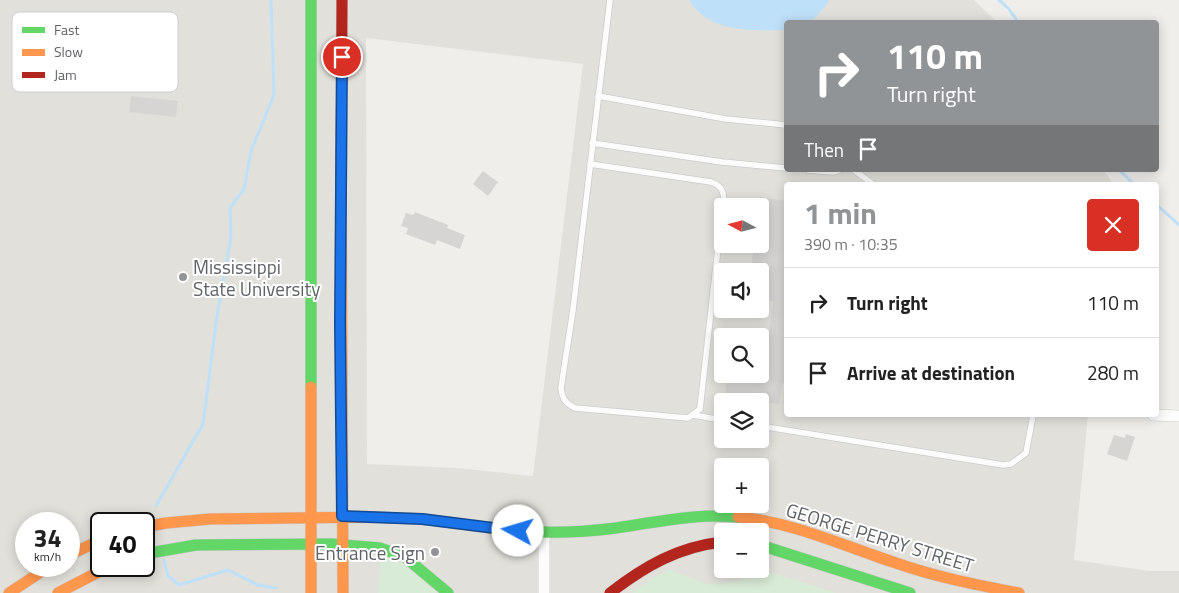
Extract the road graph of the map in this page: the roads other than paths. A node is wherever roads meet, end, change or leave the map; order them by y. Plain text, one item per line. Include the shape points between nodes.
1 (310, 0) edge
2 (342, 0) edge
3 (610, 0) edge
4 (598, 96) junction
5 (784, 125) edge
6 (592, 143) junction
7 (590, 164) junction
8 (784, 168) edge
9 (857, 172) edge
10 (870, 182) edge
11 (724, 198) edge
12 (718, 253) edge
13 (693, 415) junction
14 (1159, 415) edge
15 (1179, 416) edge
16 (1033, 417) edge
17 (714, 419) edge
18 (769, 427) edge
19 (342, 516) junction
20 (311, 518) junction
21 (155, 524) edge
22 (544, 533) junction
23 (714, 543) edge
24 (311, 544) junction
25 (343, 545) junction
26 (769, 548) edge
27 (155, 552) edge
28 (90, 576) edge
29 (33, 577) edge
30 (8, 593) edge
31 (58, 593) edge
32 (311, 593) edge
33 (343, 593) edge
34 (448, 593) edge
35 (544, 593) edge
36 (610, 593) edge
37 (910, 593) edge
38 (1020, 593) edge

1 - 20 street
2 - 19 street
3 - 4 lane
4 - 5 lane via 726,119
4 - 6 lane
6 - 7 lane
6 - 8 lane
7 - 11 lane via 711,182 721,188
7 - 13 lane via 562,397 575,408 688,418
9 - 10 lane
12 - 13 lane via 702,401 700,409
13 - 17 lane
14 - 15 street
16 - 18 lane via 1026,453 1011,464 1003,465
19 - 20 street, GEORGE PERRY STREET
19 - 22 street, GEORGE PERRY STREET via 422,519
19 - 25 street
20 - 21 street, GEORGE PERRY STREET via 198,518
20 - 24 street
22 - 35 street
22 - 38 street, GEORGE PERRY STREET via 598,530 692,516 749,518 900,565 970,584
23 - 36 street via 660,557
24 - 25 street
24 - 27 street via 196,545
24 - 32 street
25 - 33 street
25 - 34 street via 393,551 405,557
26 - 37 street
28 - 31 street
29 - 30 street

